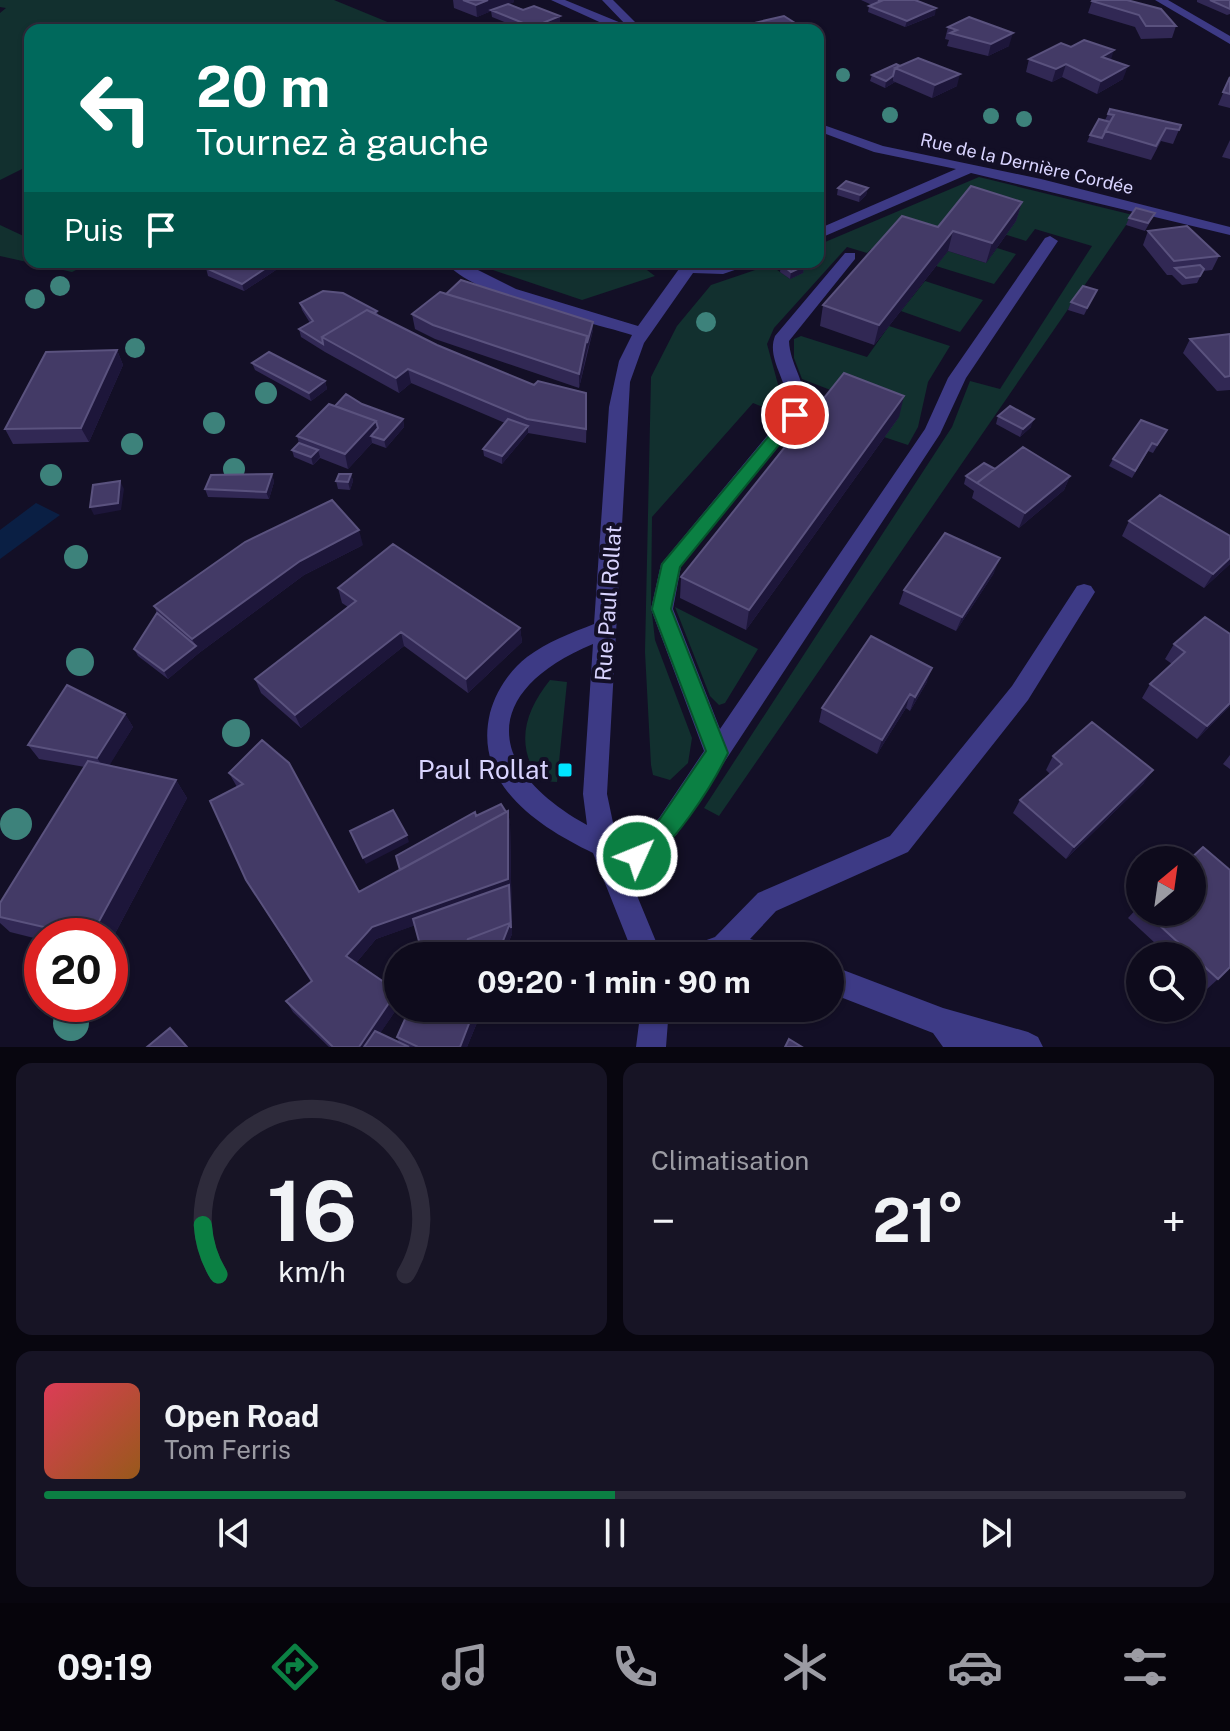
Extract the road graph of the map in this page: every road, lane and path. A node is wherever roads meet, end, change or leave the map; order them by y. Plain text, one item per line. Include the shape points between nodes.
1 (556, 0) edge
2 (607, 0) edge
3 (1160, 0) edge
4 (613, 24) edge
5 (631, 24) edge
6 (1230, 41) edge
7 (824, 129) edge
8 (970, 168) junction
9 (1230, 231) edge
10 (824, 232) edge
11 (1050, 241) dead end
12 (850, 256) dead end
13 (458, 268) edge
14 (688, 268) edge
15 (640, 332) junction
16 (1084, 592) dead end
17 (606, 629) junction
18 (717, 753) junction
19 (603, 845) junction
20 (615, 879) junction
21 (642, 942) edge
22 (723, 942) edge
23 (844, 984) edge
24 (654, 1022) edge
25 (943, 1022) junction
26 (651, 1047) edge
27 (960, 1047) edge
28 (1028, 1047) edge

1 - 4 street
2 - 5 street
3 - 6 street
7 - 8 street, Rue de la Dernière Cordée via 879,149
8 - 9 street, Rue de la Dernière Cordée
8 - 10 street
11 - 18 street via 957,378 926,441
12 - 18 street via 781,340 782,358 798,396 795,415 671,564 664,586 662,609
13 - 15 street via 488,283
14 - 15 street, Rue Paul Rollat
15 - 17 street, Rue Paul Rollat via 621,373
16 - 22 street via 1020,693 899,844 767,902
17 - 19 street, Rue Paul Rollat via 595,794
17 - 19 street via 532,665 508,692 495,738 511,782 533,805 565,828
18 - 20 street via 668,826
19 - 20 street, Rue Paul Rollat
20 - 21 street, Rue Paul Rollat
23 - 25 street
24 - 26 street
25 - 27 street
25 - 28 street

